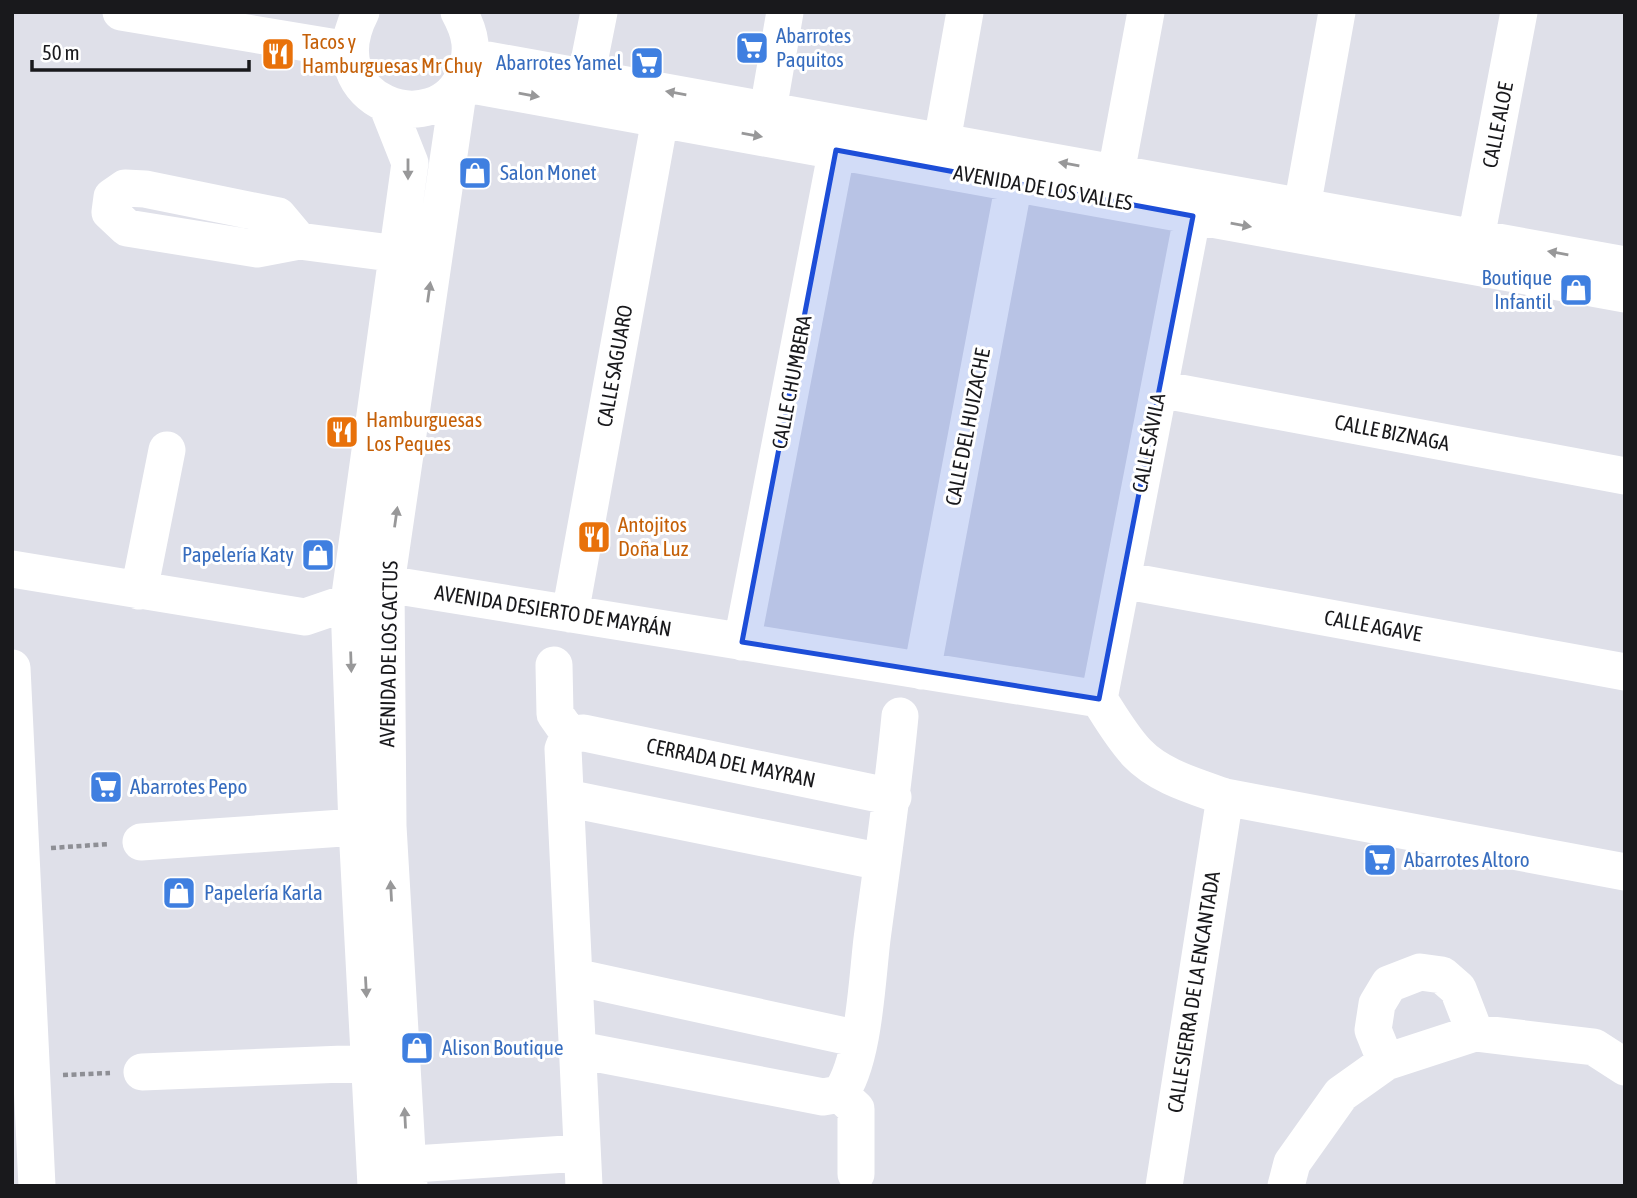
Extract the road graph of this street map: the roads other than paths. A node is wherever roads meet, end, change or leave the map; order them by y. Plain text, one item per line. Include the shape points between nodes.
1 (121, 12) edge
2 (250, 12) edge
3 (460, 12) edge
4 (599, 12) edge
5 (785, 12) edge
6 (965, 12) edge
7 (1146, 12) edge
8 (1337, 12) edge
9 (1519, 12) edge
10 (354, 31) edge
11 (464, 75) junction
12 (586, 77) junction
13 (387, 105) junction
14 (768, 110) junction
15 (660, 118) junction
16 (839, 137) junction
17 (942, 141) junction
18 (1116, 173) junction
19 (1014, 183) junction
20 (1195, 202) junction
21 (1302, 207) junction
22 (1476, 238) junction
23 (299, 241) dead end
24 (398, 254) junction
25 (1625, 265) edge
26 (1625, 294) edge
27 (1159, 389) junction
28 (167, 450) dead end
29 (1625, 476) edge
30 (12, 569) edge
31 (1122, 580) junction
32 (386, 584) junction
33 (139, 591) junction
34 (349, 602) junction
35 (569, 614) junction
36 (742, 642) junction
37 (554, 665) dead end
38 (12, 668) edge
39 (922, 671) junction
40 (1625, 672) edge
41 (1099, 699) junction
42 (900, 716) dead end
43 (569, 734) junction
44 (14, 749) edge
45 (565, 797) junction
46 (893, 797) junction
47 (1225, 797) junction
48 (357, 827) junction
49 (141, 842) road end
50 (882, 862) junction
51 (1625, 872) edge
52 (19, 969) edge
53 (575, 977) junction
54 (1475, 1033) junction
55 (859, 1039) junction
56 (579, 1050) junction
57 (1386, 1062) junction
58 (370, 1063) junction
59 (1625, 1067) edge
60 (142, 1072) road end
61 (840, 1094) junction
62 (24, 1143) edge
63 (583, 1169) edge
64 (856, 1174) dead end
65 (392, 1176) edge
66 (37, 1186) edge
67 (1164, 1186) edge
68 (1286, 1186) edge

1 - 10 street
2 - 10 street
3 - 11 street, AVENIDA DE LOS CACTUS via 470,34
4 - 12 street
5 - 14 street
6 - 17 street
7 - 18 street
8 - 21 street
9 - 22 street, CALLE ALOE
10 - 13 street via 354,73 368,93
11 - 12 street, AVENIDA DE LOS VALLES
11 - 13 street via 444,99 426,108
11 -> 15 street, AVENIDA DE LOS VALLES
32 -> 11 street, AVENIDA DE LOS CACTUS
14 -> 12 street, AVENIDA DE LOS VALLES
13 -> 24 street, AVENIDA DE LOS CACTUS via 410,163
14 - 16 street, AVENIDA DE LOS VALLES
15 -> 16 street, AVENIDA DE LOS VALLES
15 - 35 street, CALLE SAGUARO
16 - 17 street, AVENIDA DE LOS VALLES
16 - 19 street, AVENIDA DE LOS VALLES
16 - 36 street, CALLE CHUMBERA
18 -> 17 street, AVENIDA DE LOS VALLES
18 - 20 street, AVENIDA DE LOS VALLES
19 - 20 street, AVENIDA DE LOS VALLES
19 - 39 street, CALLE DEL HUIZACHE
20 - 21 street, AVENIDA DE LOS VALLES
20 -> 26 street, AVENIDA DE LOS VALLES
20 - 27 street, CALLE SÁVILA
21 - 22 street, AVENIDA DE LOS VALLES
25 -> 22 street, AVENIDA DE LOS VALLES
23 - 24 street
24 - 34 street, AVENIDA DE LOS CACTUS
27 - 29 street, CALLE BIZNAGA
27 - 31 street, CALLE SÁVILA
28 - 33 street
30 - 33 street
31 - 40 street, CALLE AGAVE
31 - 41 street, CALLE SÁVILA
32 - 34 street
32 - 35 street, AVENIDA DESIERTO DE MAYRÁN
65 -> 32 street, AVENIDA DE LOS CACTUS
33 - 34 street via 305,617
34 -> 48 street, AVENIDA DE LOS CACTUS
35 - 36 street, AVENIDA DESIERTO DE MAYRÁN
36 - 39 street, AVENIDA DESIERTO DE MAYRÁN
37 - 43 street via 555,714
38 - 44 street
39 - 41 street, AVENIDA DESIERTO DE MAYRÁN
41 - 47 street via 1139,755 1172,777
42 - 46 street
43 - 45 street via 563,749
43 - 46 street, CERRADA DEL MAYRAN via 584,733
44 - 52 street via 21,850
45 - 50 street
45 - 53 street
46 - 50 street
47 - 51 street
47 - 67 street, CALLE SIERRA DE LA ENCANTADA
48 - 49 street
48 -> 58 street, AVENIDA DE LOS CACTUS
50 - 55 street
52 - 62 street via 32,1076
53 - 55 street
53 - 56 street
54 - 57 street
54 - 57 street via 1458,989 1442,975 1420,972 1389,984 1377,1004 1373,1030
54 - 59 street via 1594,1047
55 - 61 street via 848,1083
56 - 61 street via 823,1097
56 - 63 street
57 - 68 street via 1341,1094 1292,1163
58 - 60 street
58 - 65 street, AVENIDA DE LOS CACTUS
61 - 64 street via 856,1109
62 - 66 street
63 - 65 street

